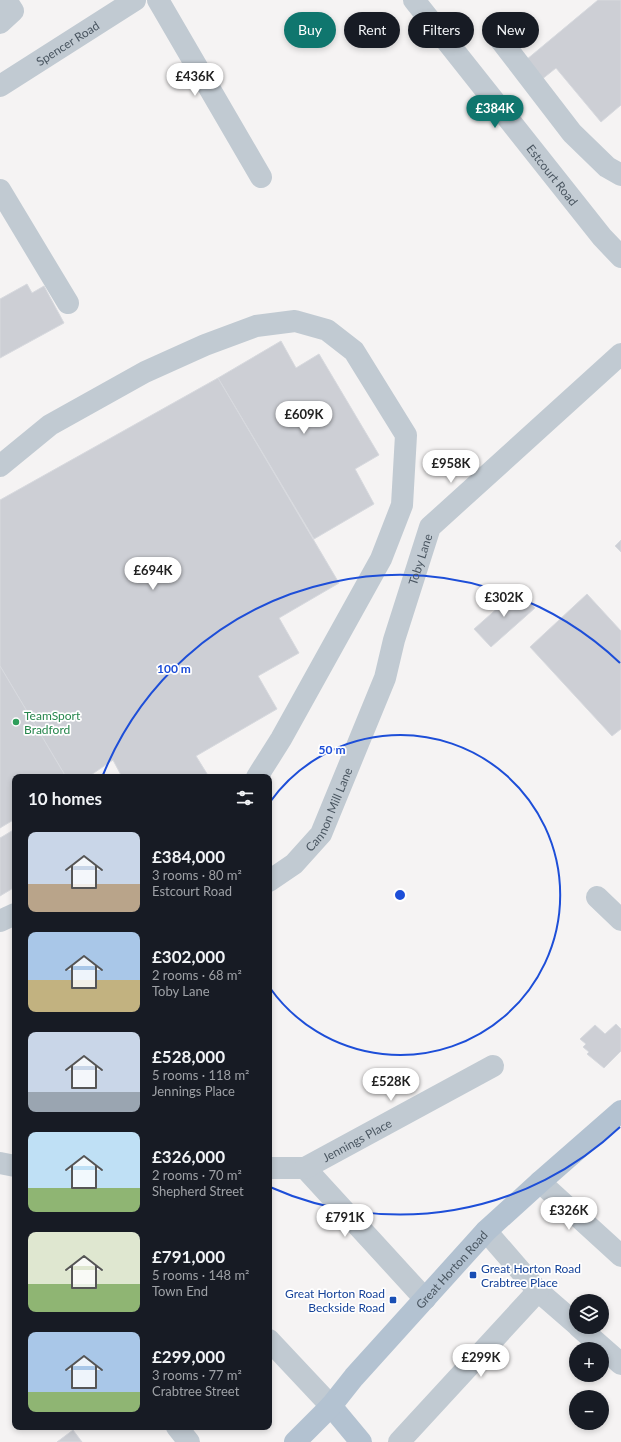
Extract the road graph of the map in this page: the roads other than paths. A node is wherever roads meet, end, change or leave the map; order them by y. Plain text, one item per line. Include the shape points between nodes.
1 (6, 0) edge
2 (158, 0) edge
3 (414, 0) edge
4 (122, 4) edge
5 (0, 23) edge
6 (507, 48) edge
7 (0, 86) edge
8 (621, 175) edge
9 (261, 177) dead end
10 (0, 190) edge
11 (621, 257) edge
12 (68, 303) dead end
13 (621, 354) edge
14 (0, 466) edge
15 (385, 678) joint
16 (259, 774) edge
17 (272, 879) edge
18 (597, 897) dead end
19 (12, 915) edge
20 (621, 920) edge
21 (0, 921) edge
22 (493, 1066) dead end
23 (621, 1111) edge
24 (0, 1163) edge
25 (12, 1165) edge
26 (272, 1168) edge
27 (305, 1168) junction
28 (540, 1182) junction
29 (486, 1231) junction
30 (621, 1256) edge
31 (538, 1291) junction
32 (425, 1299) junction
33 (569, 1318) edge
34 (587, 1334) edge
35 (272, 1343) edge
36 (621, 1364) edge
37 (331, 1406) junction
38 (179, 1430) edge
39 (189, 1442) edge
40 (296, 1442) edge
41 (361, 1442) edge
42 (399, 1442) edge

1 - 5 street via 13,11
2 - 9 street
3 - 11 street, Estcourt Road via 602,237
4 - 7 street, Spencer Road
6 - 8 street via 572,133 607,168
10 - 12 street
13 - 15 street, Toby Lane via 430,527 394,640
14 - 16 street via 50,425 145,372 256,326 294,321 328,330 354,352 406,435 402,505 381,559 281,740
15 - 17 street, Cannon Mill Lane via 321,834 294,864
18 - 20 street
19 - 21 street
22 - 27 street, Jennings Place
23 - 28 main road, Great Horton Road
24 - 25 street
26 - 27 street
27 - 32 street
28 - 29 main road, Great Horton Road
28 - 30 street
29 - 31 street
29 - 32 main road, Great Horton Road
31 - 33 street
31 - 42 street
32 - 37 main road, Great Horton Road
34 - 36 street
35 - 37 street
37 - 40 main road, Great Horton Road
37 - 41 main road
38 - 39 street

